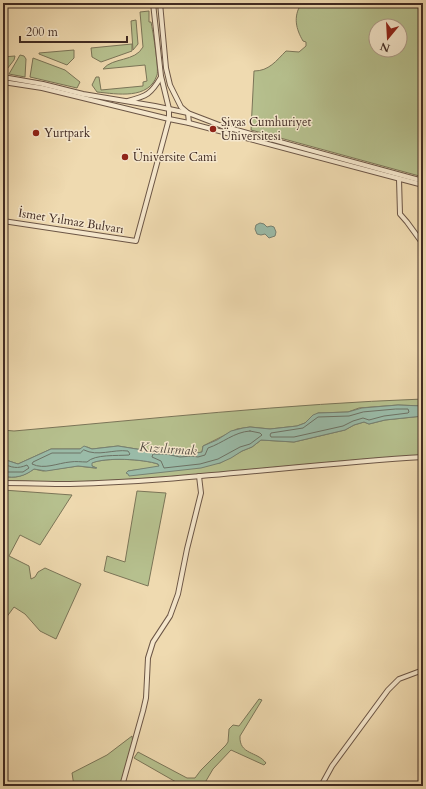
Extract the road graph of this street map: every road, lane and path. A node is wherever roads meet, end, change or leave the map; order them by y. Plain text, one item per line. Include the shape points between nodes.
1 (153, 3) edge
2 (160, 3) edge
3 (161, 76) junction
4 (3, 77) edge
5 (3, 82) edge
6 (127, 102) junction
7 (169, 109) junction
8 (188, 113) junction
9 (169, 119) junction
10 (189, 123) junction
11 (399, 179) junction
12 (423, 181) edge
13 (423, 185) edge
14 (3, 221) edge
15 (423, 244) edge
16 (423, 457) edge
17 (199, 476) junction
18 (3, 483) edge
19 (423, 670) edge
20 (122, 786) edge
21 (321, 786) edge

1 - 3 street
2 - 8 street via 170,85 176,99
3 - 6 street via 148,94
3 - 7 street
4 - 6 street
5 - 9 street via 42,88
6 - 7 street
7 - 8 street
7 - 9 street
8 - 10 street
8 - 12 street via 222,126
9 - 10 street
9 - 14 street, İsmet Yılmaz Bulvarı via 136,241
10 - 11 street
11 - 13 street
11 - 15 street via 400,214
16 - 17 street
17 - 18 street via 70,484
17 - 20 street via 201,493 181,582 170,616 148,658 144,705
19 - 21 street via 399,679 388,690 332,766

